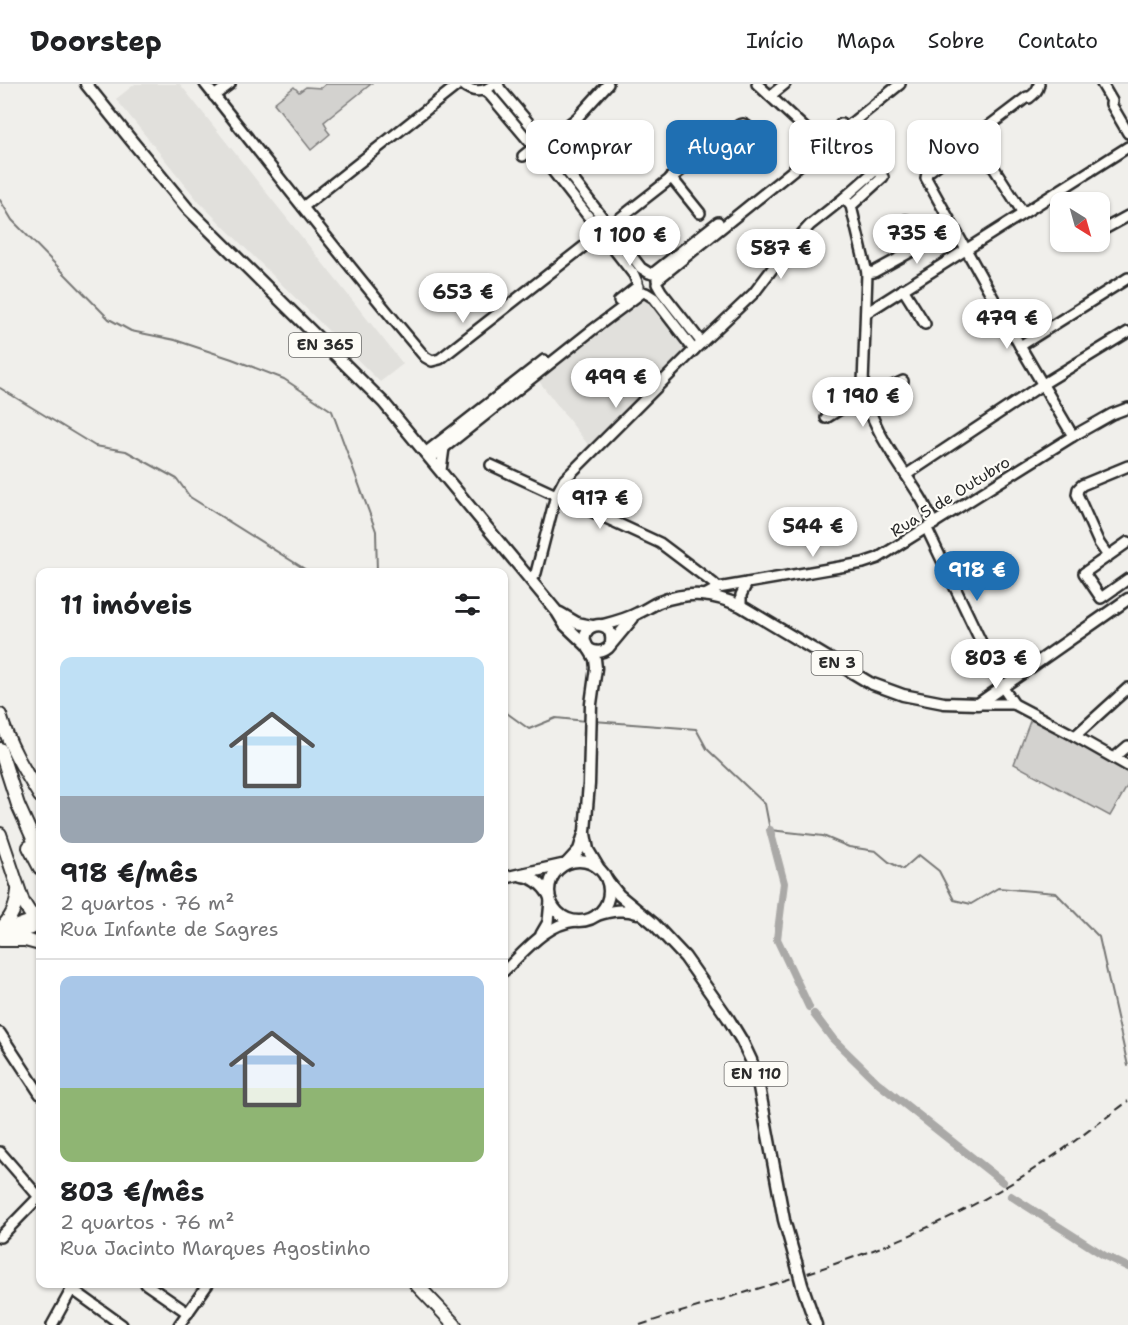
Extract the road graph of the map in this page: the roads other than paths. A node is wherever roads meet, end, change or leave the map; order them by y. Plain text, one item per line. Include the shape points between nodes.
1 (86, 84) edge
2 (205, 84) edge
3 (230, 84) edge
4 (461, 84) edge
5 (496, 84) edge
6 (608, 84) edge
7 (757, 84) edge
8 (785, 84) edge
9 (890, 84) edge
10 (900, 84) edge
11 (1102, 84) edge
12 (1039, 85) edge
13 (484, 90) junction
14 (214, 96) junction
15 (770, 96) junction
16 (526, 120) edge
17 (574, 120) edge
18 (796, 120) edge
19 (849, 120) edge
20 (850, 120) edge
21 (997, 120) edge
22 (1128, 132) edge
23 (526, 138) edge
24 (1128, 147) edge
25 (526, 154) edge
26 (523, 156) dead end
27 (789, 169) edge
28 (557, 174) edge
29 (567, 174) edge
30 (675, 174) edge
31 (871, 174) edge
32 (881, 174) edge
33 (927, 174) edge
34 (998, 174) edge
35 (671, 177) junction
36 (844, 198) junction
37 (851, 206) junction
38 (303, 207) junction
39 (700, 213) dead end
40 (1023, 213) junction
41 (1128, 216) edge
42 (906, 220) dead end
43 (1110, 226) edge
44 (605, 229) junction
45 (967, 250) junction
46 (867, 273) junction
47 (654, 278) junction
48 (1128, 278) edge
49 (641, 288) junction
50 (903, 289) junction
51 (866, 313) junction
52 (925, 324) dead end
53 (1128, 332) edge
54 (1020, 346) junction
55 (698, 347) junction
56 (903, 381) dead end
57 (1043, 384) junction
58 (865, 397) junction
59 (1128, 408) edge
60 (826, 418) dead end
61 (1073, 436) junction
62 (412, 437) junction
63 (441, 446) junction
64 (427, 456) junction
65 (490, 465) dead end
66 (1128, 466) edge
67 (441, 470) junction
68 (906, 475) junction
69 (556, 495) junction
70 (930, 526) junction
71 (1128, 542) edge
72 (1108, 556) junction
73 (530, 579) junction
74 (1128, 579) edge
75 (747, 583) junction
76 (718, 588) junction
77 (705, 595) junction
78 (1128, 599) edge
79 (741, 606) junction
80 (557, 612) junction
81 (637, 614) junction
82 (597, 626) junction
83 (610, 645) junction
84 (587, 647) junction
85 (1003, 688) junction
86 (1128, 688) edge
87 (593, 704) junction
88 (978, 704) junction
89 (1014, 704) junction
90 (0, 715) edge
91 (1075, 736) junction
92 (1128, 746) edge
93 (0, 749) edge
94 (1114, 758) junction
95 (1128, 766) edge
96 (0, 773) edge
97 (36, 789) edge
98 (585, 831) junction
99 (0, 834) edge
100 (36, 845) edge
101 (36, 860) edge
102 (565, 864) junction
103 (599, 868) junction
104 (510, 877) edge
105 (607, 880) junction
106 (18, 890) junction
107 (549, 898) junction
108 (596, 916) junction
109 (36, 917) edge
110 (646, 917) junction
111 (36, 921) edge
112 (576, 921) junction
113 (36, 922) edge
114 (0, 930) edge
115 (0, 940) edge
116 (36, 943) edge
117 (534, 943) junction
118 (508, 967) edge
119 (0, 1033) edge
120 (36, 1088) edge
121 (0, 1152) edge
122 (36, 1192) edge
123 (36, 1200) edge
124 (0, 1237) edge
125 (72, 1288) edge
126 (76, 1288) edge
127 (153, 1288) edge
128 (205, 1288) edge
129 (420, 1288) edge
130 (188, 1313) junction
131 (52, 1325) edge
132 (122, 1325) edge
133 (179, 1325) edge
134 (455, 1325) edge
135 (816, 1325) edge

1 - 62 main road, EN 365 via 188,208 384,403
2 - 14 street
3 - 14 street
4 - 13 street via 471,90
4 - 38 street
5 - 13 street
5 - 16 street
6 - 17 street
7 - 15 street
8 - 15 street
9 - 19 street
10 - 20 street
11 - 22 street
12 - 21 street via 1034,94
13 - 23 street
14 - 38 street
15 - 18 street
24 - 40 street
25 - 26 street
27 - 47 street
28 - 44 street
29 - 44 street
30 - 35 street
31 - 36 street
32 - 37 street via 883,177
33 - 45 street
34 - 40 street
35 - 39 street
35 - 44 street
36 - 37 street
36 - 55 street via 810,225 754,293
37 - 46 street
38 - 44 street via 376,300 432,361 440,359
40 - 45 street
41 - 43 street
42 - 46 street via 919,223 922,228 920,244
44 - 47 street
44 - 49 street
45 - 50 street
45 - 54 street
46 - 51 street
47 - 49 street via 655,290
47 - 49 street via 640,276
47 - 55 street
48 - 54 street
49 - 55 street
49 - 63 street
50 - 51 street
50 - 52 street
51 - 58 street
53 - 57 street
54 - 57 street
55 - 69 street via 564,480
56 - 58 street
57 - 61 street
57 - 68 street
58 - 60 street
58 - 68 street via 887,447
59 - 61 street, Rua 5 de Outubro
61 - 70 street, Rua 5 de Outubro
62 - 63 street
62 - 64 main road, EN 365
63 - 64 street
63 - 67 street
64 - 67 main road, EN 365
65 - 69 street
66 - 72 street via 1078,489
67 - 73 main road, EN 365
68 - 70 street via 920,496
69 - 73 street via 536,573
69 - 76 street via 660,543
70 - 75 street, Rua 5 de Outubro via 878,558
70 - 85 street
71 - 72 street
72 - 74 street via 1084,573 1101,598
73 - 80 main road, EN 365
75 - 76 street, Rua 5 de Outubro
75 - 79 street
76 - 77 street, Rua 5 de Outubro
77 - 79 main road, EN 3
77 - 81 main road, EN 3 via 681,596
78 - 85 main road
79 - 88 main road, EN 3 via 870,683 944,703
80 - 82 main road, EN 365 via 577,623
80 - 84 main road, EN 365
81 - 82 main road, EN 3
81 - 83 main road, EN 3
82 - 83 main road via 610,632
82 - 84 main road, EN 3 via 585,634
83 - 84 main road via 599,652
83 - 87 main road, EN 3
84 - 87 main road, EN 3 via 596,668
85 - 88 main road
85 - 89 street
86 - 91 street
87 - 98 main road, EN 3
88 - 89 street
89 - 91 street
90 - 97 highway via 17,758
91 - 94 street
92 - 94 street
93 - 100 highway
94 - 95 street
96 - 101 highway
98 - 102 main road, EN 3 via 579,850
98 - 103 main road, EN 3 via 588,850
99 - 106 highway
102 - 103 main road via 584,861
102 - 104 main road
102 - 107 main road, EN 3 via 552,876
103 - 105 main road, EN 3
104 - 107 main road via 536,880
105 - 108 main road via 608,899
105 - 110 main road via 619,896
106 - 109 highway via 28,911
106 - 114 highway via 12,915
107 - 112 main road via 560,915
107 - 117 street via 548,922
108 - 110 main road via 626,910
108 - 112 main road
110 - 135 main road, EN 110, bridge via 693,968 732,1023 747,1052 759,1087 782,1214
111 - 114 main road
112 - 117 street via 558,926
113 - 115 main road
115 - 116 highway
117 - 118 street
119 - 120 street
121 - 122 street
123 - 124 street
125 - 131 street
126 - 132 street
127 - 130 street
128 - 130 street
129 - 134 highway
130 - 133 street

